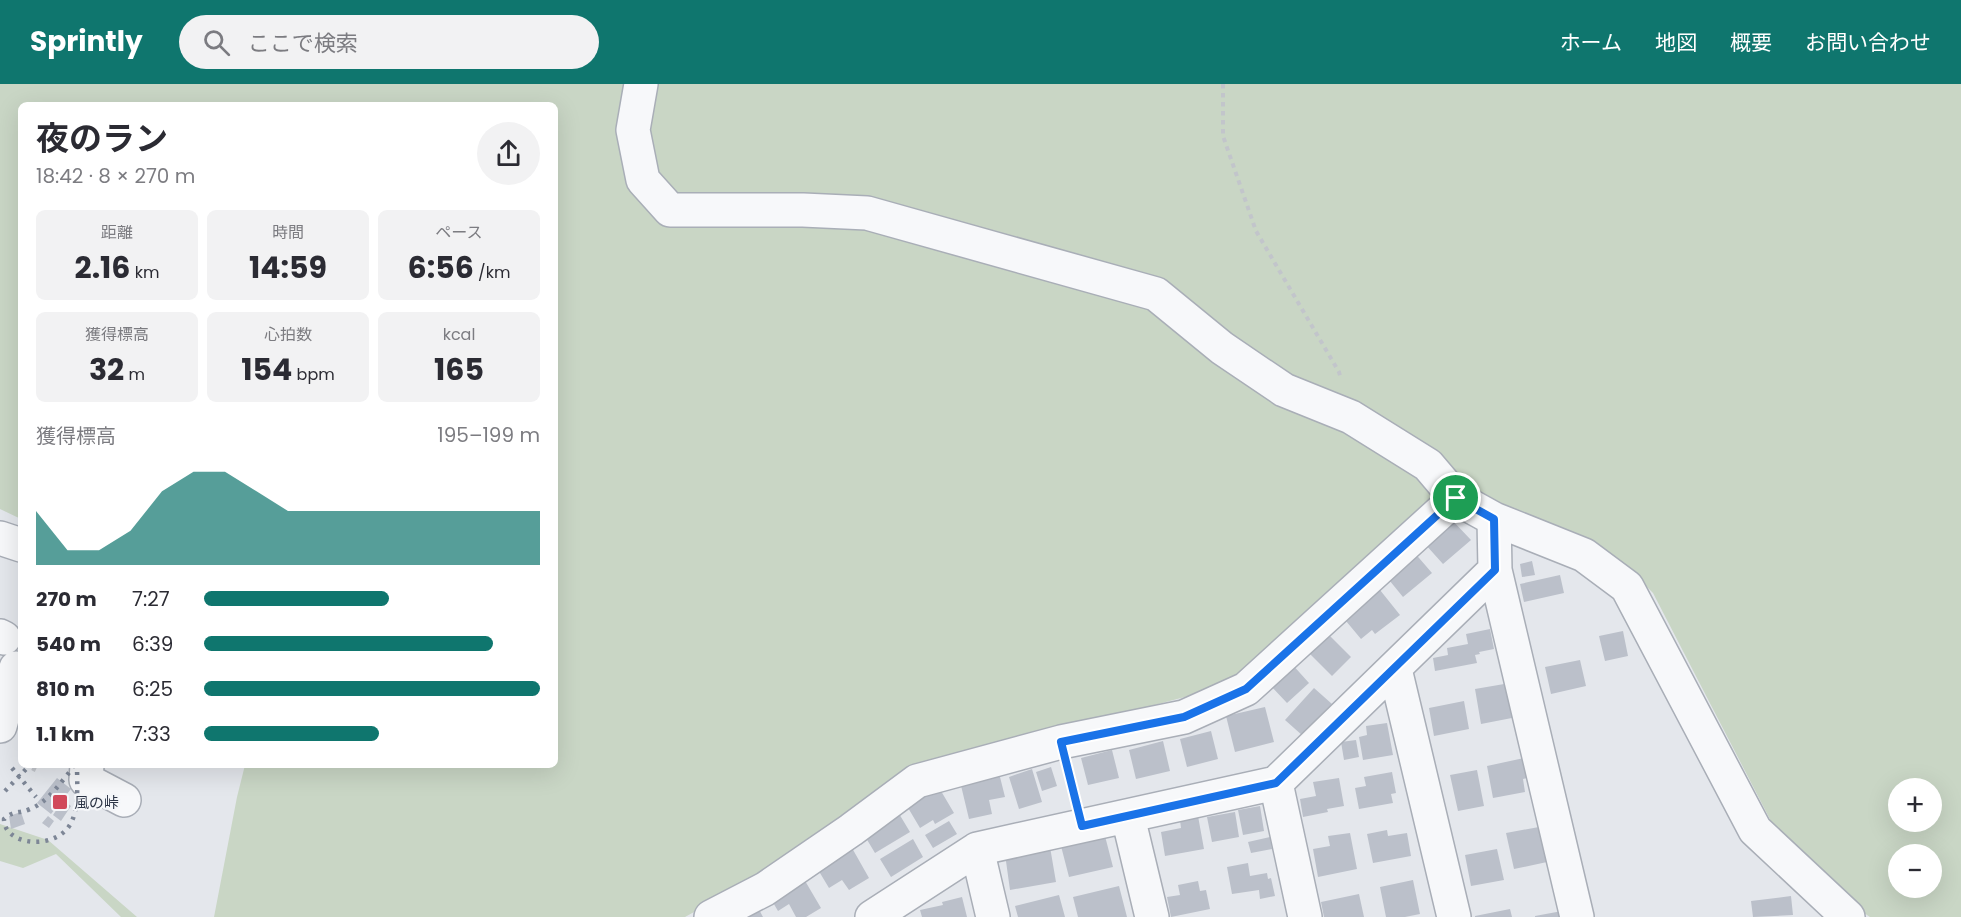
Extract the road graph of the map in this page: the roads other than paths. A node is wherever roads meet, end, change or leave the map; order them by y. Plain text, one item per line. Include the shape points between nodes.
1 (638, 85) edge
2 (1456, 498) junction
3 (1494, 519) junction
4 (0, 538) edge
5 (18, 544) edge
6 (1495, 570) junction
7 (16, 668) dead end
8 (1395, 669) junction
9 (0, 726) edge
10 (87, 768) edge
11 (1276, 783) junction
12 (124, 800) dead end
13 (1128, 817) junction
14 (977, 849) junction
15 (711, 917) edge
16 (873, 917) edge
17 (993, 917) edge
18 (1152, 917) edge
19 (1305, 917) edge
20 (1454, 917) edge
21 (1577, 917) edge
22 (1848, 917) edge

1 - 2 street via 633,130 643,180 670,210 867,213 1156,294 1222,348 1284,390 1351,417 1428,465
2 - 3 street
2 - 15 street via 1246,689 1184,717 1061,742 917,782 765,889
3 - 6 street
3 - 22 street via 1584,555 1627,587 1755,830
4 - 5 street
6 - 8 street
6 - 21 street
7 - 9 street
8 - 11 street
8 - 20 street
10 - 12 street via 86,780
11 - 13 street
11 - 19 street
13 - 14 street
13 - 18 street
14 - 16 street
14 - 17 street

